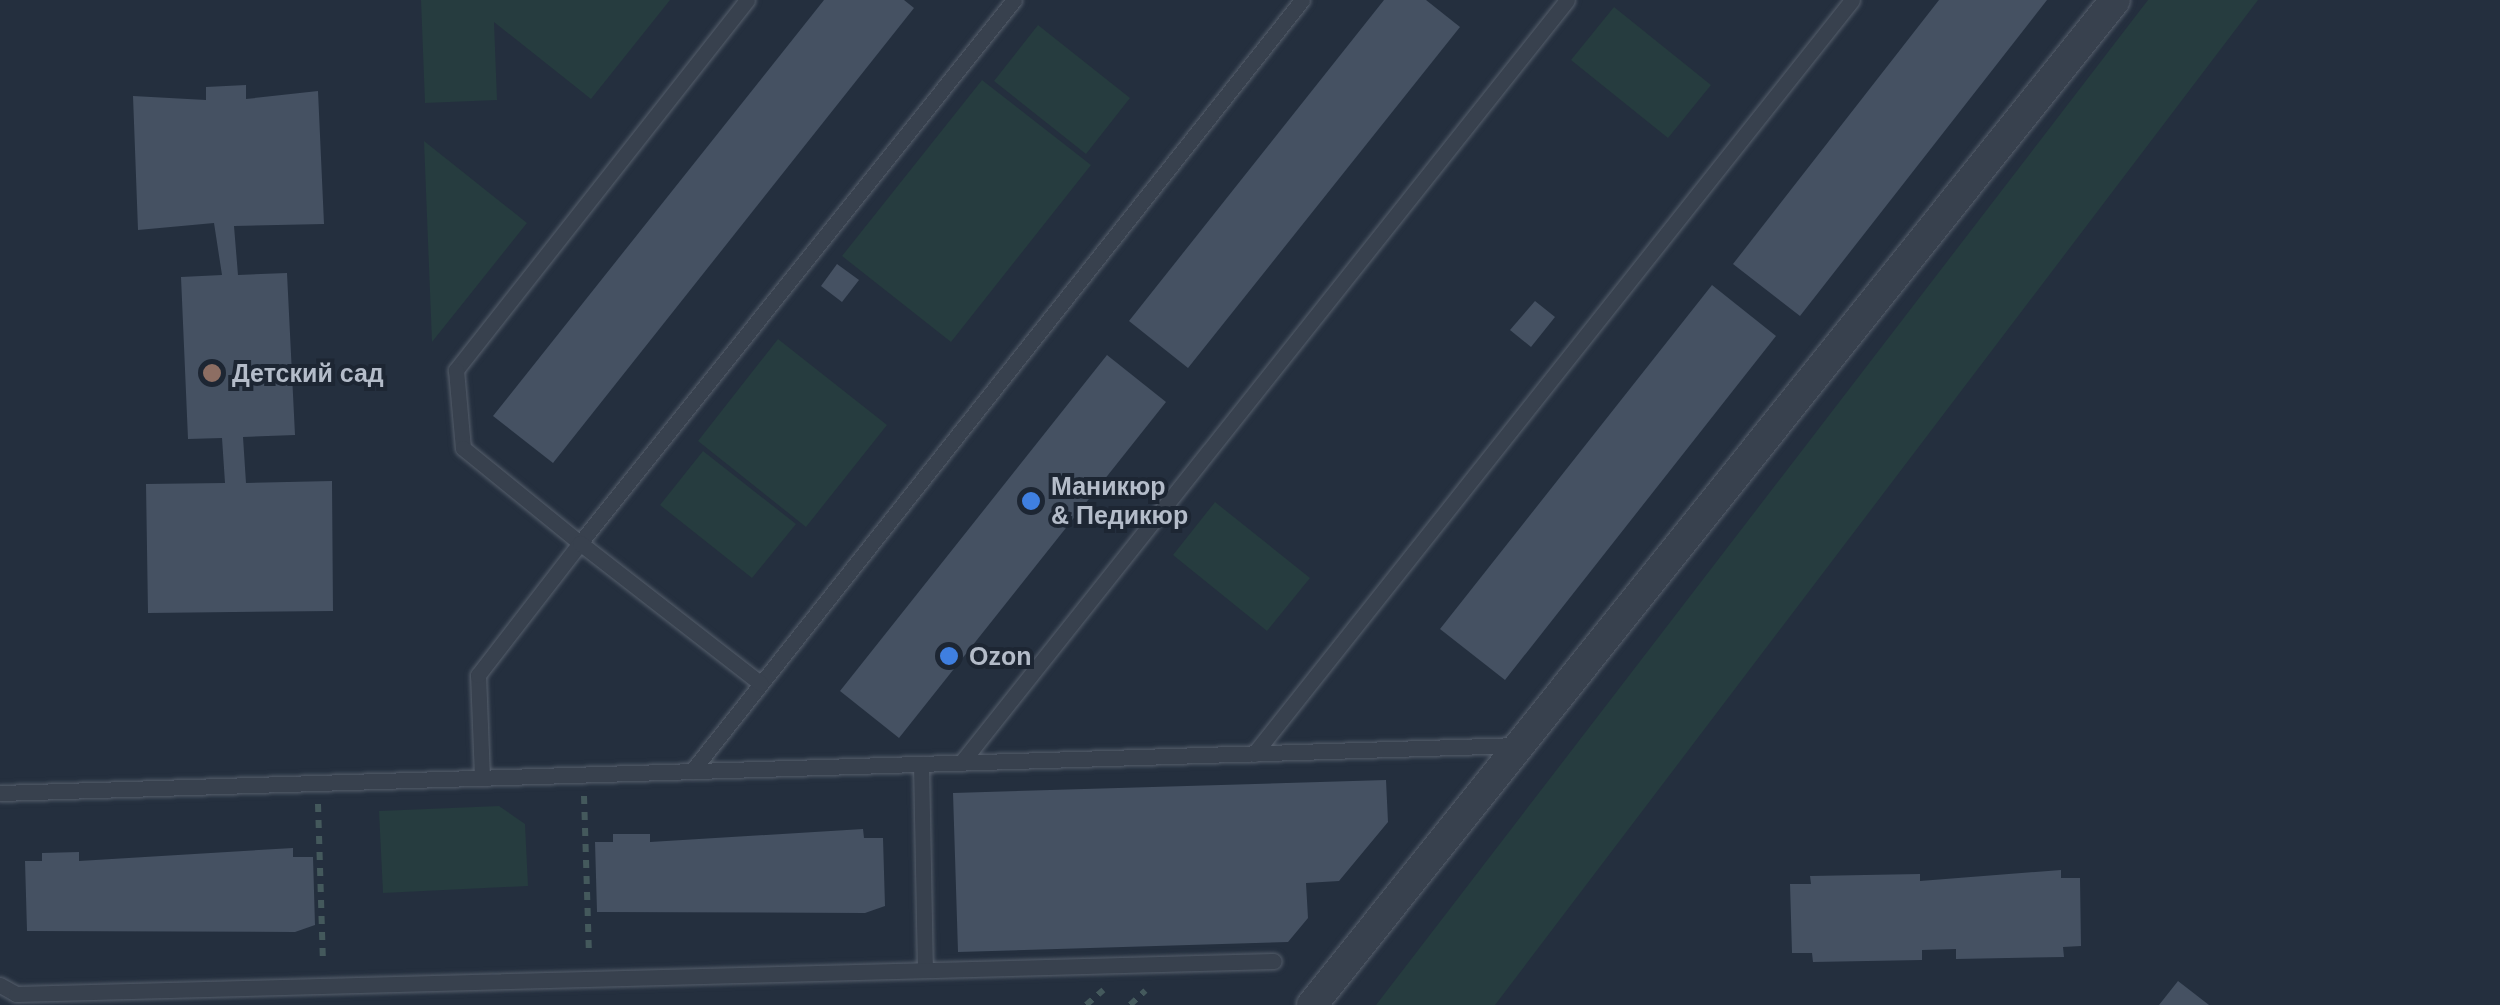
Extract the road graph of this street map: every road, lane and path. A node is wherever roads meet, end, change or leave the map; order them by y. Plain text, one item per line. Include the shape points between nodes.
1 (747, 0) edge
2 (1014, 0) edge
3 (1302, 0) edge
4 (1567, 0) edge
5 (1852, 0) edge
6 (2116, 0) edge
7 (580, 543) junction
8 (760, 684) junction
9 (1528, 745) junction
10 (1254, 754) junction
11 (961, 763) junction
12 (920, 764) junction
13 (692, 771) junction
14 (583, 774) junction
15 (482, 778) junction
16 (317, 783) junction
17 (0, 793) edge
18 (1274, 961) dead end
19 (925, 968) junction
20 (589, 979) junction
21 (0, 985) edge
22 (323, 986) junction
23 (1312, 1005) edge

1 - 7 lane via 456,370 463,448
2 - 7 lane
3 - 8 lane
4 - 11 lane
5 - 10 lane
6 - 9 street
7 - 8 lane
7 - 15 lane via 478,675
8 - 13 lane
9 - 10 lane
9 - 23 street
10 - 11 lane
11 - 12 lane
12 - 13 lane
12 - 19 lane
13 - 14 lane
14 - 15 lane
14 - 20 path
15 - 16 lane
16 - 17 lane
16 - 22 path
18 - 19 lane
19 - 20 lane
20 - 22 lane
21 - 22 lane via 16,994

